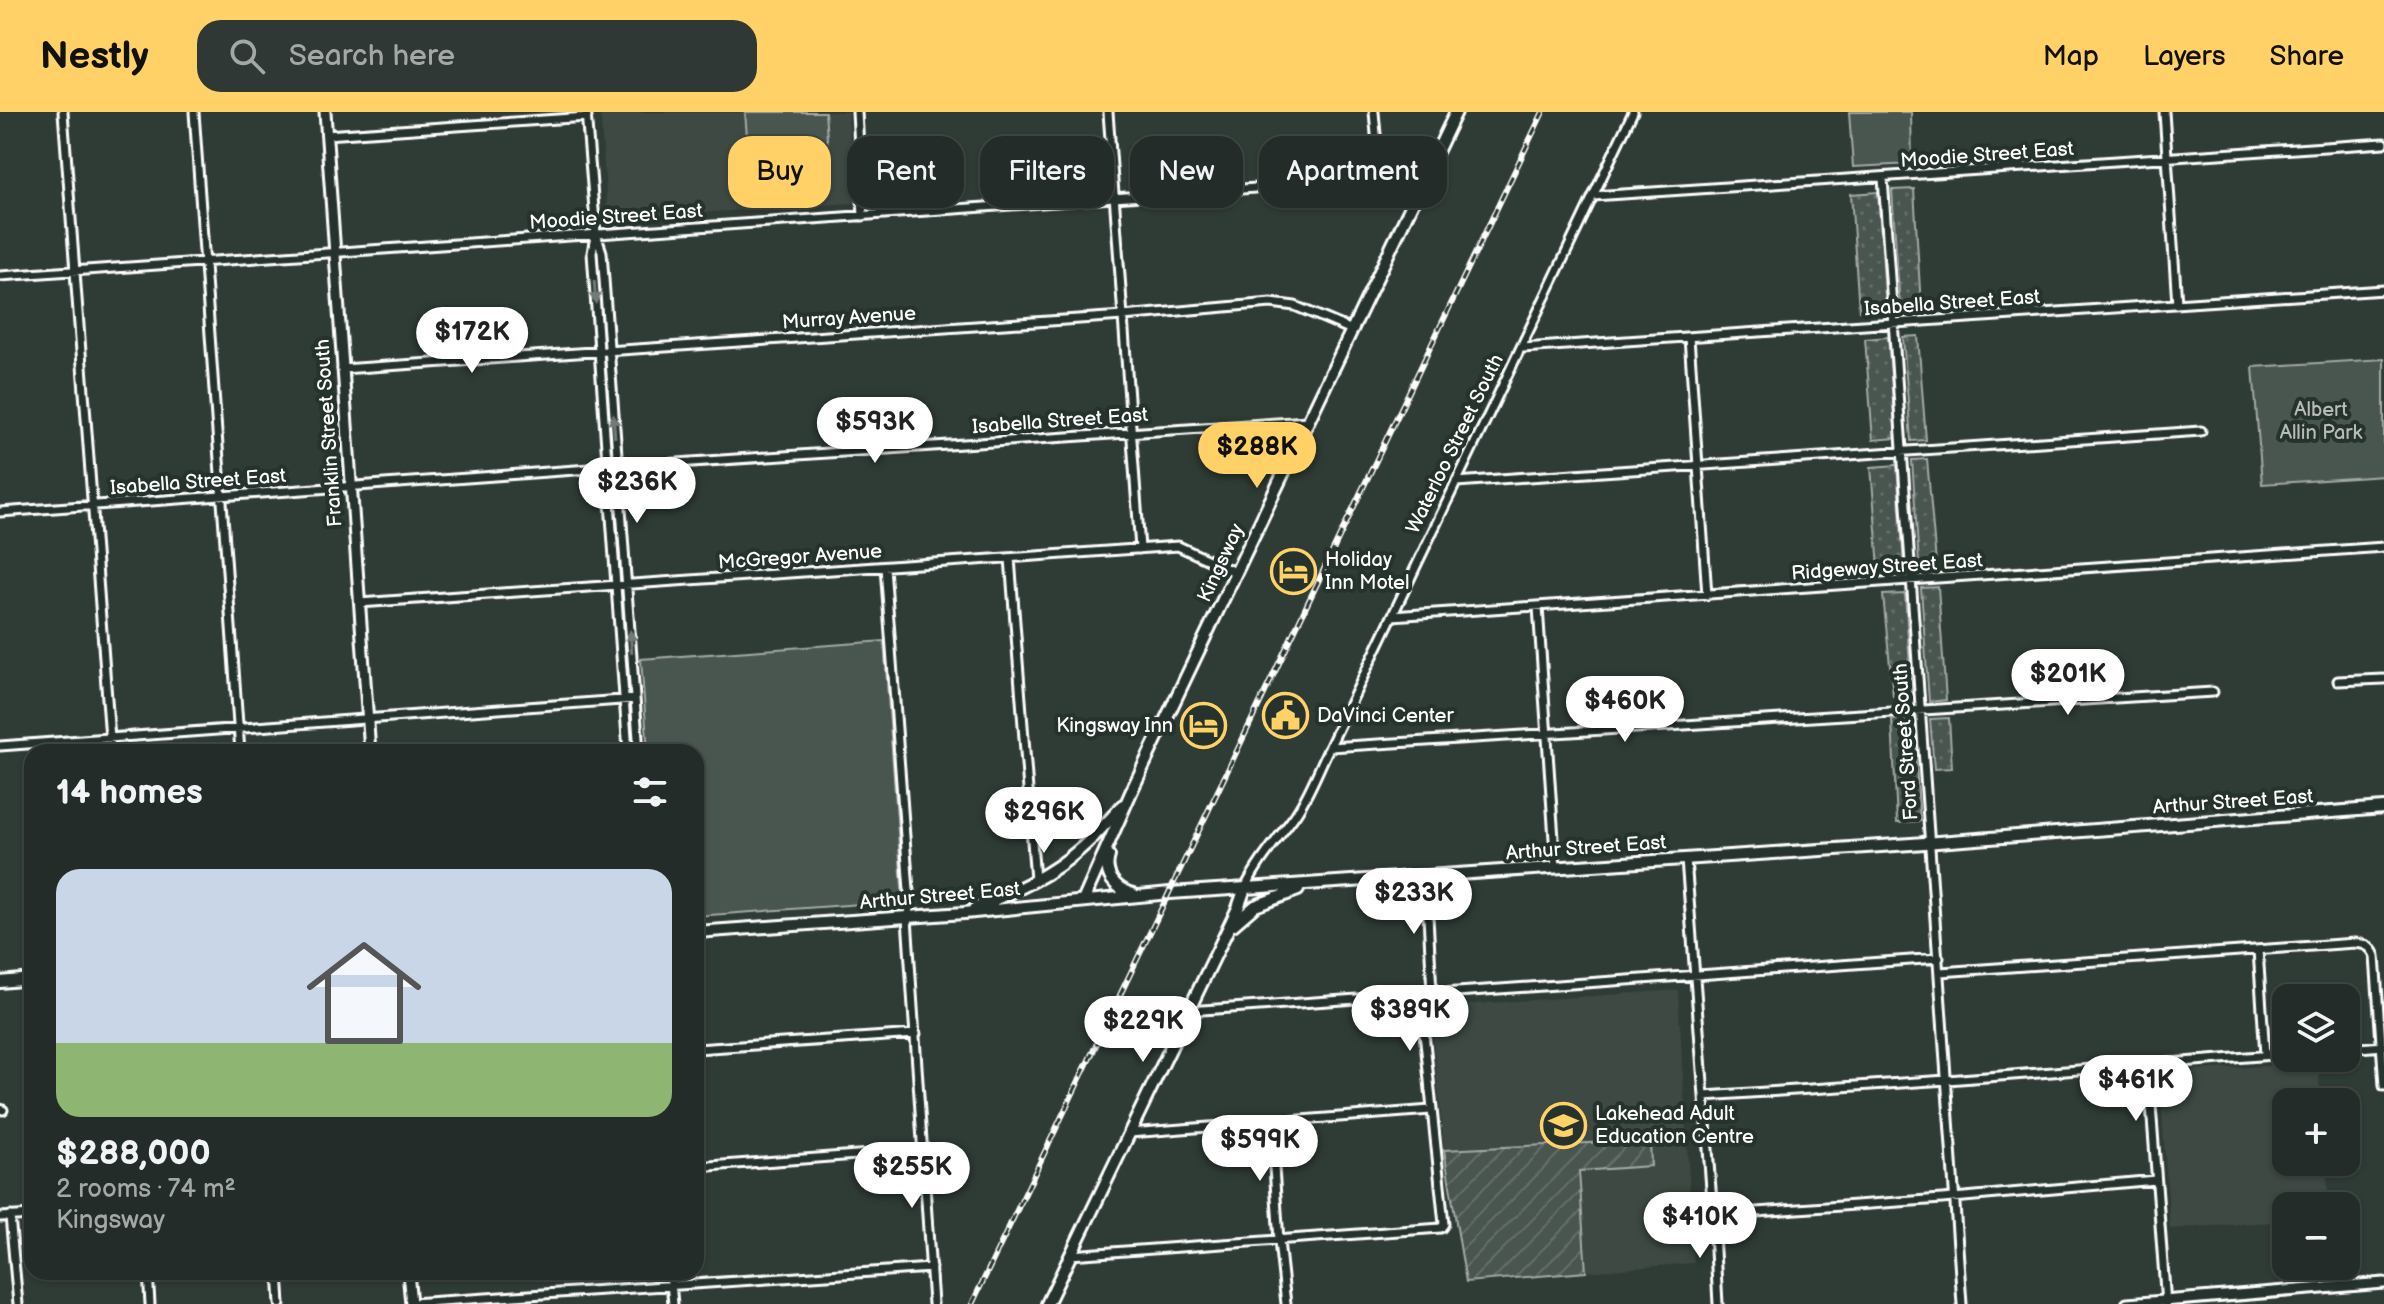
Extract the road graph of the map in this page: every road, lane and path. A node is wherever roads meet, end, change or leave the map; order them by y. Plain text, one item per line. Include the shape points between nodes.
1 (63, 112) edge
2 (194, 112) edge
3 (325, 112) edge
4 (857, 112) edge
5 (1108, 112) edge
6 (1374, 112) edge
7 (1456, 112) edge
8 (1633, 112) edge
9 (2164, 112) edge
10 (586, 114) edge
11 (326, 135) junction
12 (1110, 136) edge
13 (1376, 136) edge
14 (1445, 136) edge
15 (2384, 143) edge
16 (2167, 159) junction
17 (1883, 178) junction
18 (1259, 187) edge
19 (1593, 196) junction
20 (1114, 197) joint
21 (980, 207) edge
22 (1411, 208) edge
23 (863, 216) junction
24 (596, 234) junction
25 (333, 253) junction
26 (204, 262) junction
27 (75, 271) junction
28 (0, 276) edge
29 (2384, 290) edge
30 (2177, 304) junction
31 (1123, 316) junction
32 (1893, 323) junction
33 (1352, 330) junction
34 (1689, 337) junction
35 (1522, 348) junction
36 (609, 350) junction
37 (599, 351) junction
38 (342, 369) junction
39 (1308, 421) junction
40 (2201, 431) dead end
41 (1131, 432) junction
42 (1903, 452) junction
43 (1697, 465) junction
44 (617, 467) junction
45 (607, 468) junction
46 (1456, 482) junction
47 (350, 487) junction
48 (220, 496) junction
49 (92, 505) junction
50 (0, 512) edge
51 (2384, 547) edge
52 (1140, 549) junction
53 (1010, 558) junction
54 (885, 567) junction
55 (1237, 573) junction
56 (1911, 581) junction
57 (616, 585) junction
58 (626, 585) junction
59 (1707, 595) junction
60 (359, 603) junction
61 (1538, 607) junction
62 (1392, 616) junction
63 (2384, 679) edge
64 (2338, 681) dead end
65 (2213, 692) dead end
66 (635, 699) junction
67 (624, 700) junction
68 (1920, 711) junction
69 (368, 719) junction
70 (238, 728) junction
71 (1547, 733) junction
72 (110, 738) junction
73 (24, 744) edge
74 (28, 744) edge
75 (110, 744) edge
76 (239, 744) edge
77 (370, 744) edge
78 (627, 744) edge
79 (638, 744) edge
80 (0, 746) edge
81 (1330, 747) junction
82 (1128, 801) junction
83 (2384, 808) edge
84 (1929, 843) junction
85 (1686, 859) junction
86 (1556, 868) junction
87 (1426, 877) junction
88 (1035, 880) junction
89 (1319, 884) junction
90 (1245, 888) junction
91 (1140, 896) junction
92 (1083, 901) junction
93 (964, 913) junction
94 (907, 918) junction
95 (1228, 929) junction
96 (704, 931) edge
97 (2258, 950) junction
98 (1939, 958) junction
99 (1940, 972) junction
100 (1694, 975) junction
101 (24, 980) edge
102 (0, 982) edge
103 (1432, 993) junction
104 (1420, 994) junction
105 (1188, 1011) junction
106 (916, 1034) junction
107 (2383, 1046) edge
108 (704, 1048) edge
109 (2360, 1048) edge
110 (2265, 1055) junction
111 (2272, 1055) edge
112 (2148, 1065) junction
113 (1947, 1080) junction
114 (2384, 1086) edge
115 (1704, 1096) junction
116 (1431, 1110) junction
117 (1271, 1123) junction
118 (1129, 1133) junction
119 (924, 1150) junction
120 (704, 1166) edge
121 (2156, 1180) junction
122 (1955, 1197) junction
123 (24, 1215) edge
124 (1713, 1215) junction
125 (10, 1216) junction
126 (0, 1217) edge
127 (1279, 1241) junction
128 (1070, 1255) junction
129 (931, 1268) junction
130 (148, 1280) edge
131 (278, 1280) edge
132 (409, 1280) edge
133 (671, 1280) edge
134 (2384, 1283) edge
135 (671, 1286) junction
136 (2166, 1303) edge
137 (18, 1304) edge
138 (150, 1304) edge
139 (280, 1304) edge
140 (411, 1304) edge
141 (673, 1304) edge
142 (933, 1304) edge
143 (1047, 1304) edge
144 (1286, 1304) edge
145 (1718, 1304) edge
146 (1962, 1304) edge
147 (2127, 1304) edge

1 - 27 street
2 - 26 street
3 - 11 street, Franklin Street South
4 - 23 street
5 - 12 street
6 - 13 street
7 - 14 main road, Kingsway
8 - 19 street, Waterloo Street South
9 - 16 street
10 - 11 street
10 - 24 street
11 - 25 street, Franklin Street South
15 - 16 street, Moodie Street East
16 - 17 street, Moodie Street East
16 - 30 street
17 - 19 street, Moodie Street East
17 - 32 street, Ford Street South
18 - 20 street, Moodie Street East
19 - 35 street, Waterloo Street South
20 - 31 street
21 - 23 street, Moodie Street East
22 - 33 main road, Kingsway
23 - 24 street, Moodie Street East
24 - 25 street, Moodie Street East
24 - 36 street
24 -> 37 street via 592,253
25 - 26 street, Moodie Street East
25 - 38 street, Franklin Street South
26 - 27 street, Moodie Street East
26 - 48 street
27 - 28 street, Moodie Street East
27 - 49 street
29 - 30 street, Isabella Street East
30 - 32 street, Isabella Street East
31 - 33 street, Murray Avenue via 1283,304
31 - 36 street, Murray Avenue
31 - 41 street
32 - 34 street, Isabella Street East
32 - 42 street, Ford Street South
33 - 39 main road, Kingsway
34 - 35 street, Isabella Street East
34 - 43 street
35 - 46 street, Waterloo Street South
36 - 37 street, Murray Avenue
44 -> 36 street
37 - 38 street, Murray Avenue
37 - 45 street
38 - 47 street, Franklin Street South
39 - 41 street, Isabella Street East
39 - 55 main road, Kingsway
40 - 42 street
41 - 44 street, Isabella Street East
41 - 52 street
42 - 43 street
42 - 56 street, Ford Street South
43 - 46 street
43 - 59 street
44 - 45 street, Isabella Street East
44 - 58 street
45 - 47 street, Isabella Street East
45 - 57 street
46 - 62 street, Waterloo Street South
47 - 48 street, Isabella Street East
47 - 60 street, Franklin Street South
48 - 49 street, Isabella Street East
48 - 70 street
49 - 50 street, Isabella Street East
49 - 72 street
51 - 56 street, Ridgeway Street East
52 - 53 street, McGregor Avenue
52 - 55 street, McGregor Avenue via 1178,546
53 - 54 street, McGregor Avenue
53 - 88 street
54 - 58 street, McGregor Avenue
54 - 94 street
55 - 82 main road, Kingsway
56 - 59 street, Ridgeway Street East
56 - 68 street, Ford Street South
57 - 58 street, McGregor Avenue
57 - 60 street, McGregor Avenue
57 - 67 street
66 -> 58 street
59 - 61 street, Ridgeway Street East
60 - 69 street, Franklin Street South
61 - 62 street, Ridgeway Street East
61 - 71 street
62 - 81 street, Waterloo Street South
63 - 64 street
65 - 68 street
66 - 67 street
66 - 79 street
67 - 69 street
67 - 78 street
68 - 71 street
68 - 84 street, Ford Street South
69 - 70 street
69 - 77 street, Franklin Street South
70 - 72 street
70 - 76 street
71 - 81 street
71 - 86 street
72 - 74 street
72 - 75 street
73 - 80 street
81 - 90 street, Waterloo Street South via 1295,816
82 - 88 main road via 1079,851
82 - 91 main road via 1106,862 1111,880
82 - 92 main road, Kingsway
83 - 84 main road, Arthur Street East
84 - 85 main road, Arthur Street East
84 - 98 street, Ford Street South
85 - 86 main road, Arthur Street East
85 - 100 street
86 - 87 main road, Arthur Street East
87 - 89 main road, Arthur Street East
87 - 103 street
88 - 93 main road
89 - 90 main road, Arthur Street East
89 - 95 main road via 1255,906
90 - 91 main road, Arthur Street East
90 - 95 main road, Waterloo Street South
91 - 92 main road, Arthur Street East
92 - 93 main road, Arthur Street East
93 - 94 main road, Arthur Street East
94 - 96 main road, Arthur Street East
94 - 106 street
95 - 105 main road, Waterloo Street South
97 - 99 street
97 - 107 street via 2366,944 2375,956
97 - 110 street
98 - 99 street, Ford Street South
98 - 100 street
99 - 113 street, Ford Street South
100 - 103 street
100 - 115 street
101 - 102 main road
103 - 104 street
104 - 105 street
104 - 116 street
105 - 118 main road, Waterloo Street South
106 - 108 street
106 - 119 street
107 - 109 street
107 - 114 street
110 - 111 street
110 - 112 street
112 - 113 street
112 - 121 street
113 - 115 street
113 - 122 street, Ford Street South
115 - 124 street
116 - 117 street
116 - 127 street via 1444,1224 1435,1230
117 - 118 street
117 - 127 street
118 - 128 main road, Waterloo Street South
119 - 120 street
119 - 129 street
121 - 122 street
121 - 136 street
122 - 124 street
122 - 146 street, Ford Street South
123 - 125 street
124 - 145 street
125 - 126 street
125 - 137 street
127 - 128 street
127 - 144 street
128 - 143 main road, Waterloo Street South
129 - 135 street
129 - 142 street
130 - 138 street
131 - 139 street
132 - 140 street
133 - 135 street
134 - 136 street
135 - 140 street
135 - 141 street
136 - 147 street

